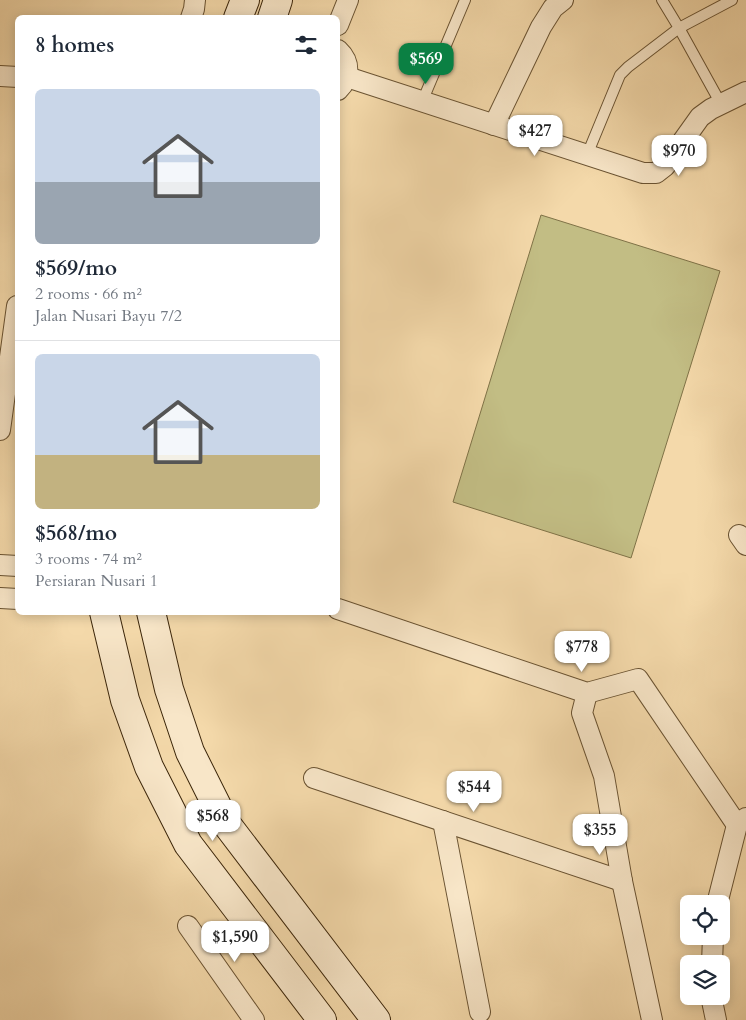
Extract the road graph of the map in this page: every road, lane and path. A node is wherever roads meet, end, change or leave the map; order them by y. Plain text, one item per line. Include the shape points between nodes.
1 (195, 0) edge
2 (245, 0) edge
3 (348, 0) edge
4 (465, 0) edge
5 (563, 0) edge
6 (662, 0) edge
7 (732, 0) edge
8 (192, 15) edge
9 (239, 15) edge
10 (340, 20) edge
11 (679, 28) junction
12 (340, 52) edge
13 (0, 76) edge
14 (15, 77) edge
15 (342, 84) edge
16 (746, 92) edge
17 (422, 102) junction
18 (720, 104) junction
19 (494, 125) junction
20 (586, 155) junction
21 (15, 327) edge
22 (0, 430) edge
23 (0, 565) edge
24 (15, 566) edge
25 (0, 598) edge
26 (15, 599) edge
27 (340, 610) edge
28 (105, 615) edge
29 (152, 615) edge
30 (587, 693) junction
31 (314, 778) dead end
32 (443, 821) junction
33 (742, 822) edge
34 (622, 881) junction
35 (720, 895) edge
36 (188, 926) dead end
37 (713, 1005) edge
38 (480, 1012) dead end
39 (254, 1020) edge
40 (322, 1020) edge
41 (376, 1020) edge
42 (652, 1020) edge
43 (716, 1020) edge

1 - 8 street
2 - 9 main road
3 - 10 street
4 - 17 lane
5 - 19 street via 553,8 542,27
6 - 11 lane
7 - 11 lane
11 - 18 lane
11 - 20 lane via 620,75
12 - 15 street via 348,69
13 - 14 street
15 - 17 street
16 - 18 street
17 - 19 street
18 - 20 street via 700,117 665,166 656,173 643,173
19 - 20 street
21 - 22 street
23 - 24 street
25 - 26 street
27 - 30 street
28 - 40 main road via 125,700 148,767 188,844
29 - 41 main road via 169,689 190,752 225,822
30 - 33 street via 638,679
30 - 34 street via 582,713 604,776
31 - 32 street
32 - 34 street
32 - 38 street
33 - 35 street
34 - 42 street
36 - 39 street
37 - 43 street

